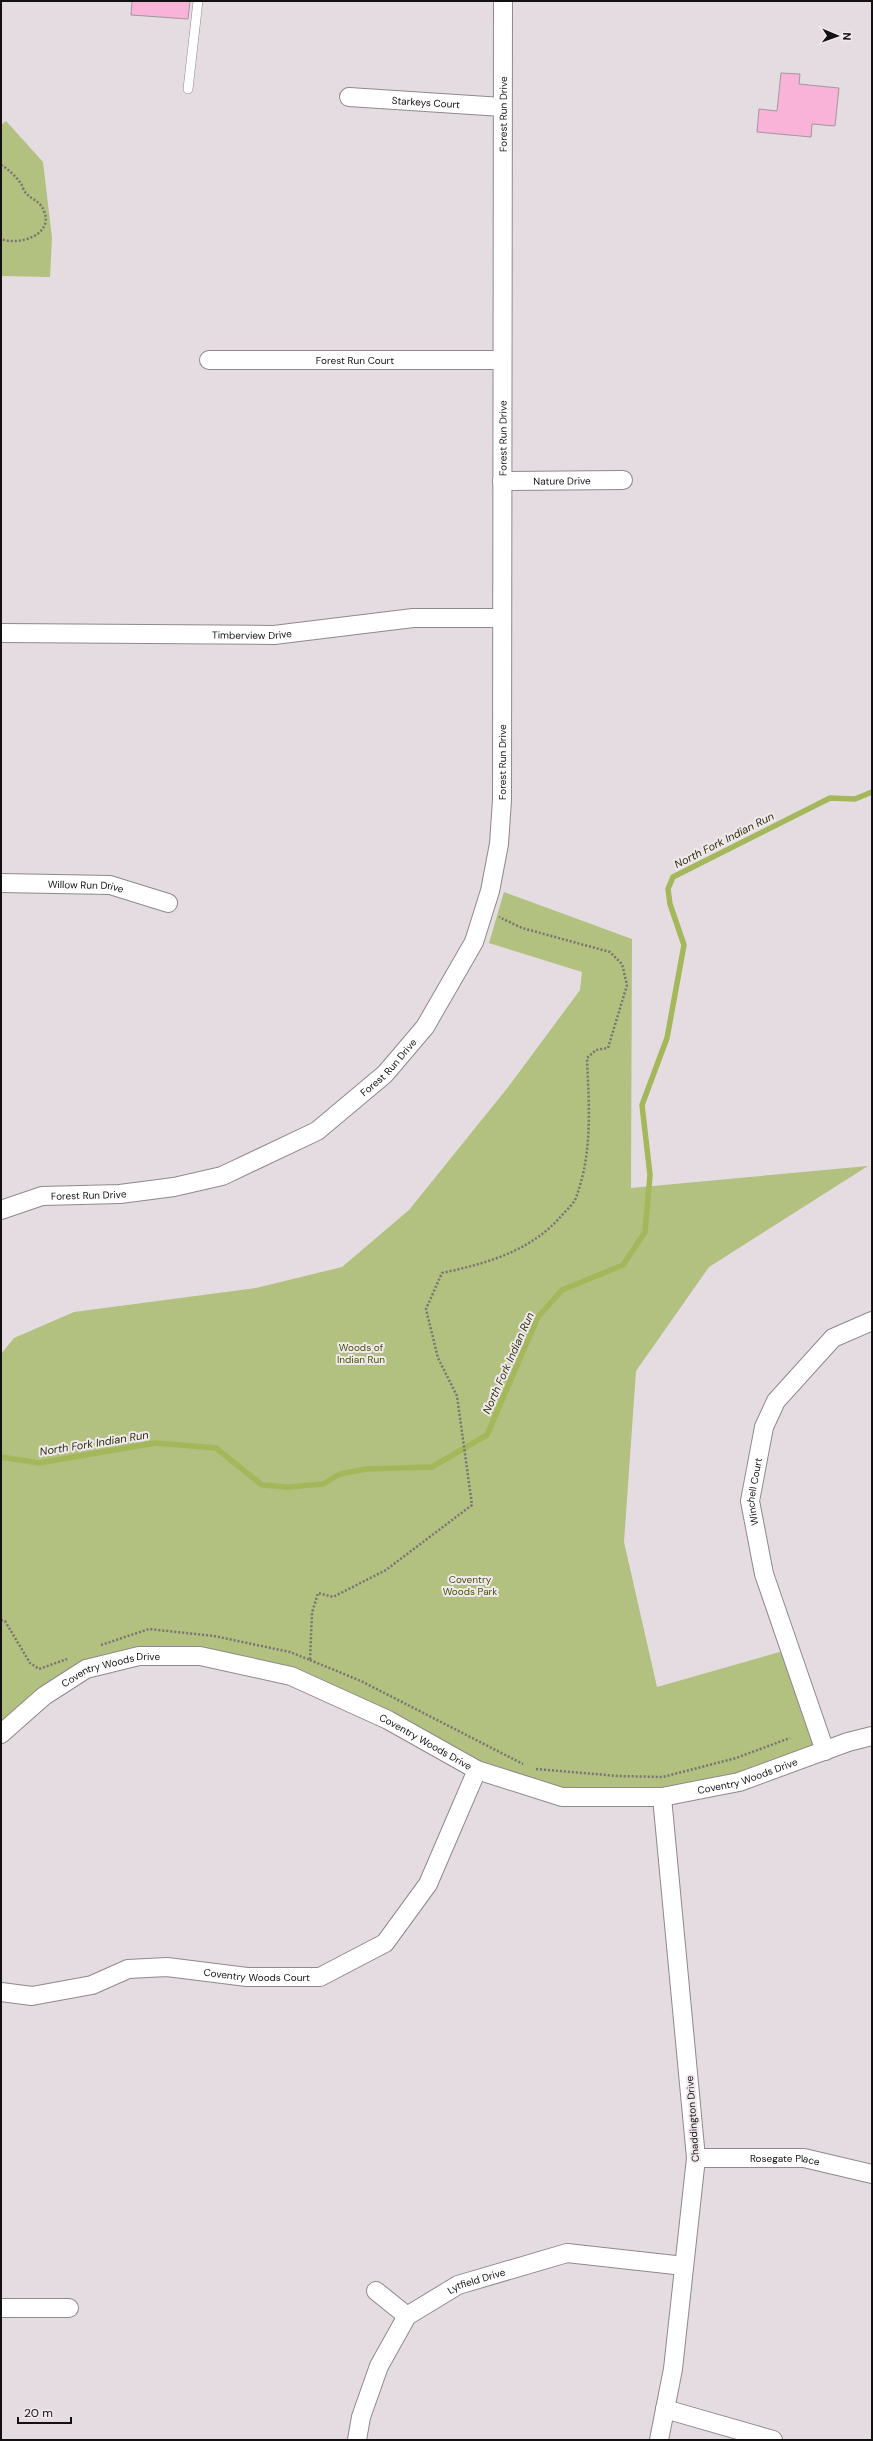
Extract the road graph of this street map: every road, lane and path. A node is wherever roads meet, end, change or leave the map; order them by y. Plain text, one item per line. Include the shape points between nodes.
1 (198, 1) edge
2 (503, 1) edge
3 (188, 89) dead end
4 (350, 97) dead end
5 (502, 107) junction
6 (1, 165) edge
7 (1, 239) edge
8 (209, 360) dead end
9 (502, 360) junction
10 (623, 480) dead end
11 (502, 481) junction
12 (502, 618) junction
13 (1, 633) edge
14 (1, 884) edge
15 (168, 903) dead end
16 (484, 910) junction
17 (1, 1210) edge
18 (872, 1321) edge
19 (1, 1620) edge
20 (96, 1647) dead end
21 (68, 1658) dead end
22 (310, 1660) junction
23 (1, 1734) edge
24 (872, 1736) edge
25 (790, 1738) dead end
26 (825, 1751) junction
27 (524, 1765) dead end
28 (531, 1769) dead end
29 (477, 1770) junction
30 (662, 1797) junction
31 (1, 1992) edge
32 (696, 2158) junction
33 (872, 2174) edge
34 (684, 2266) junction
35 (376, 2291) dead end
36 (1, 2308) edge
37 (69, 2308) dead end
38 (407, 2316) junction
39 (665, 2409) junction
40 (357, 2440) edge
41 (658, 2440) edge
42 (772, 2440) edge

1 - 3 lane
2 - 5 street, Forest Run Drive
4 - 5 street, Starkeys Court
5 - 9 street, Forest Run Drive
6 - 7 path via 21,183 24,192 37,199 45,212 45,222 42,230 34,237 11,241
8 - 9 street, Forest Run Court
9 - 11 street, Forest Run Drive
10 - 11 street, Nature Drive
11 - 12 street, Forest Run Drive
12 - 13 street, Timberview Drive via 413,618 274,635
12 - 16 street, Forest Run Drive via 502,800 499,844
14 - 15 street, Willow Run Drive via 110,885
16 - 17 street, Forest Run Drive via 474,942 426,1027 385,1074 317,1131 222,1176 174,1187 120,1194 42,1196
16 - 22 path via 522,928 610,952 622,964 627,985 608,1048 596,1050 587,1058 589,1145 574,1201 553,1226 516,1251 479,1265 442,1273 426,1309 438,1358 457,1396 472,1505 386,1570 333,1597 318,1593 312,1613
18 - 26 street, Winchell Court via 833,1338 776,1401 764,1427 750,1500 764,1574
19 - 21 path via 5,1621 30,1663 39,1669
20 - 22 path via 149,1629 214,1636 290,1652
22 - 27 path via 361,1681
23 - 29 street, Coventry Woods Drive via 44,1696 86,1669 139,1656 200,1656 291,1676 388,1720
24 - 26 street, Coventry Woods Drive
25 - 28 path via 736,1758 663,1777
26 - 30 street, Coventry Woods Drive via 739,1782
29 - 30 street, Coventry Woods Drive via 562,1797
29 - 31 street, Coventry Woods Court via 428,1884 385,1943 320,1977 247,1977 167,1967 128,1969 92,1985 32,1996
30 - 32 street, Chaddington Drive
32 - 33 street, Rosegate Place via 804,2158
32 - 34 street, Chaddington Drive
34 - 38 street, Lytfield Drive via 567,2253 458,2285
34 - 39 street, Chaddington Drive via 673,2369
35 - 38 street
36 - 37 street
38 - 40 street, Lytfield Drive via 379,2366 361,2417
39 - 41 street, Chaddington Drive
39 - 42 street

